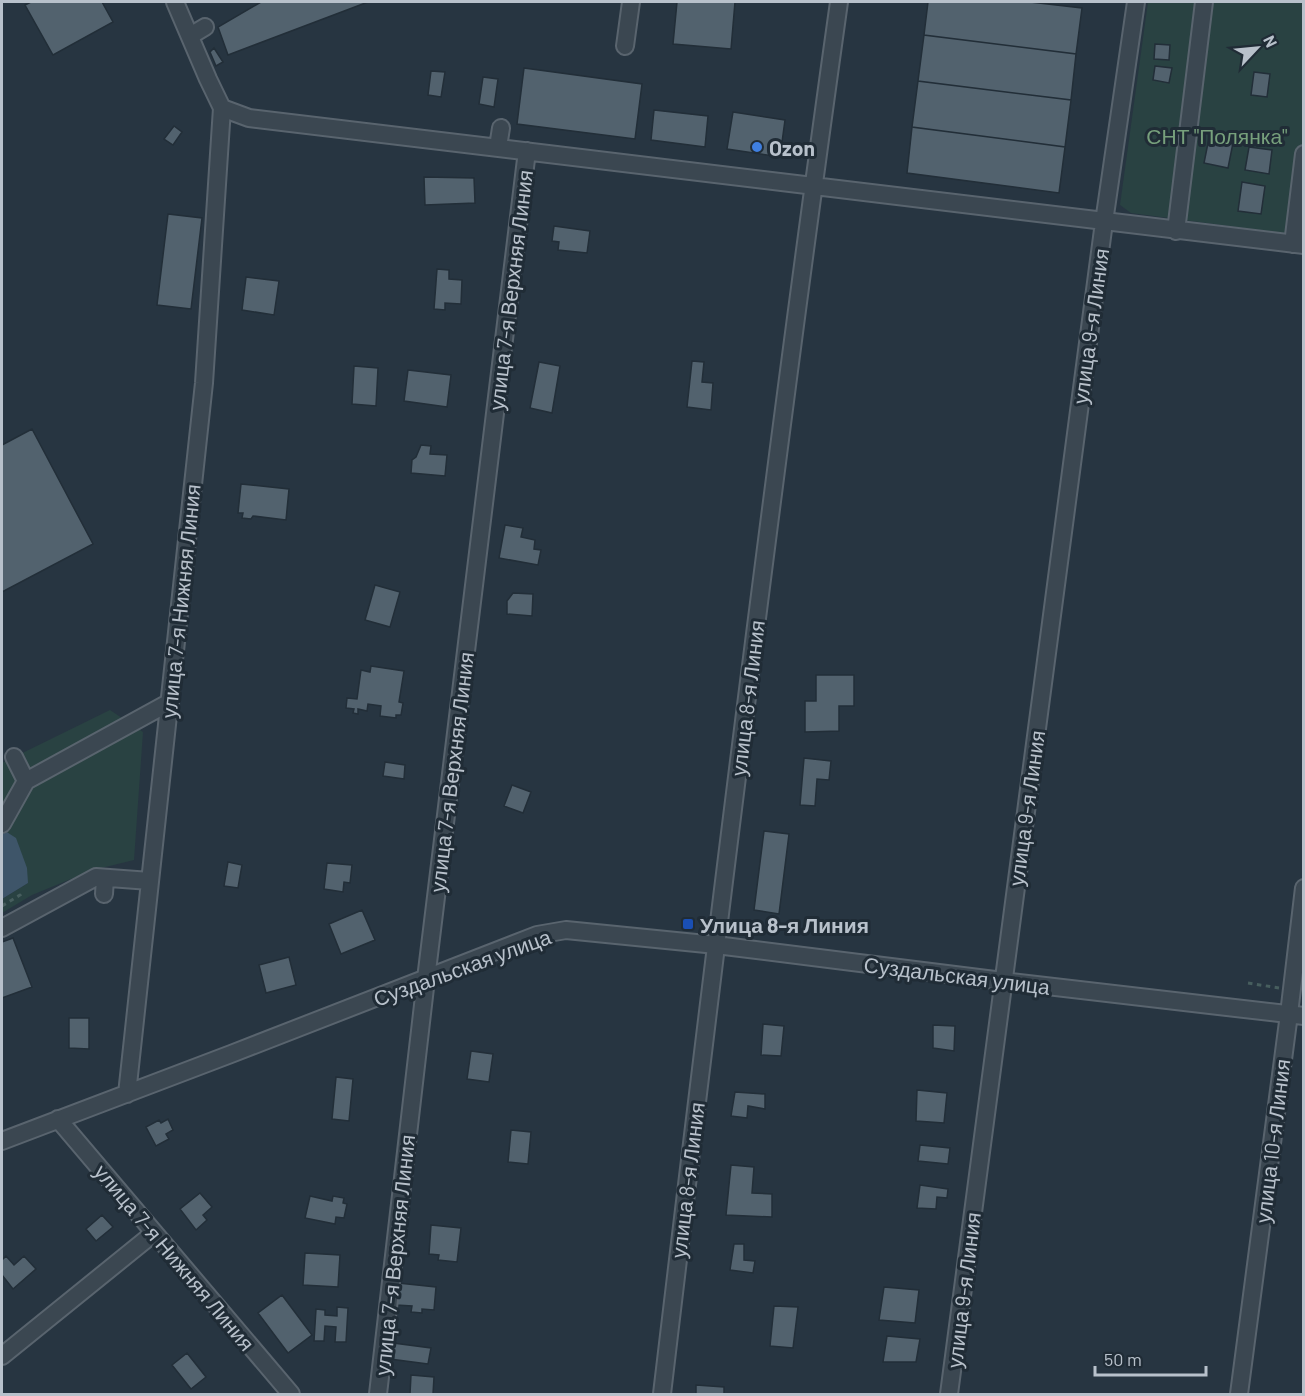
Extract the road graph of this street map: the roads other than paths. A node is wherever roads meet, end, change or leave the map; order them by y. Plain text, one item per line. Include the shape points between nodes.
1 (175, 2) edge
2 (631, 2) edge
3 (838, 2) edge
4 (1136, 2) edge
5 (1204, 2) edge
6 (205, 27) dead end
7 (190, 36) junction
8 (625, 46) dead end
9 (222, 108) junction
10 (501, 128) dead end
11 (498, 147) junction
12 (527, 151) junction
13 (1304, 154) edge
14 (813, 186) junction
15 (1104, 222) junction
16 (1176, 231) junction
17 (1298, 245) edge
18 (170, 702) junction
19 (14, 757) dead end
20 (26, 781) junction
21 (2, 824) edge
22 (150, 881) junction
23 (1304, 888) edge
24 (2, 928) edge
25 (716, 945) junction
26 (426, 979) junction
27 (1003, 981) junction
28 (1296, 1015) edge
29 (127, 1094) junction
30 (58, 1119) junction
31 (2, 1142) edge
32 (154, 1233) junction
33 (2, 1356) edge
34 (291, 1395) edge
35 (378, 1395) edge
36 (662, 1395) edge
37 (949, 1395) edge
38 (1239, 1395) edge

1 - 7 street
2 - 8 street
3 - 14 street, улица 8-я Линия
4 - 15 street, улица 9-я Линия
5 - 16 street
6 - 7 street
7 - 9 street
9 - 11 street via 249,118
9 - 18 street, улица 7-я Нижняя Линия via 204,383
10 - 11 street
11 - 12 street
12 - 14 street
12 - 26 street, улица 7-я Верхняя Линия
13 - 17 street
14 - 15 street
14 - 25 street, улица 8-я Линия
15 - 16 street
15 - 27 street, улица 9-я Линия
16 - 17 street
18 - 20 street
18 - 22 street, улица 7-я Нижняя Линия
19 - 20 street
20 - 21 street
22 - 24 street via 104,886 96,877
22 - 29 street, улица 7-я Нижняя Линия
23 - 28 street, улица 10-я Линия
25 - 26 street, Суздальская улица via 566,930 537,935
25 - 27 street, Суздальская улица
25 - 36 street, улица 8-я Линия
26 - 29 street, Суздальская улица
26 - 35 street, улица 7-я Верхняя Линия
27 - 28 street, Суздальская улица
27 - 37 street, улица 9-я Линия
28 - 38 street, улица 10-я Линия
29 - 30 street, Суздальская улица
30 - 31 street, Суздальская улица
30 - 32 street, улица 7-я Нижняя Линия
32 - 33 street
32 - 34 street, улица 7-я Нижняя Линия

